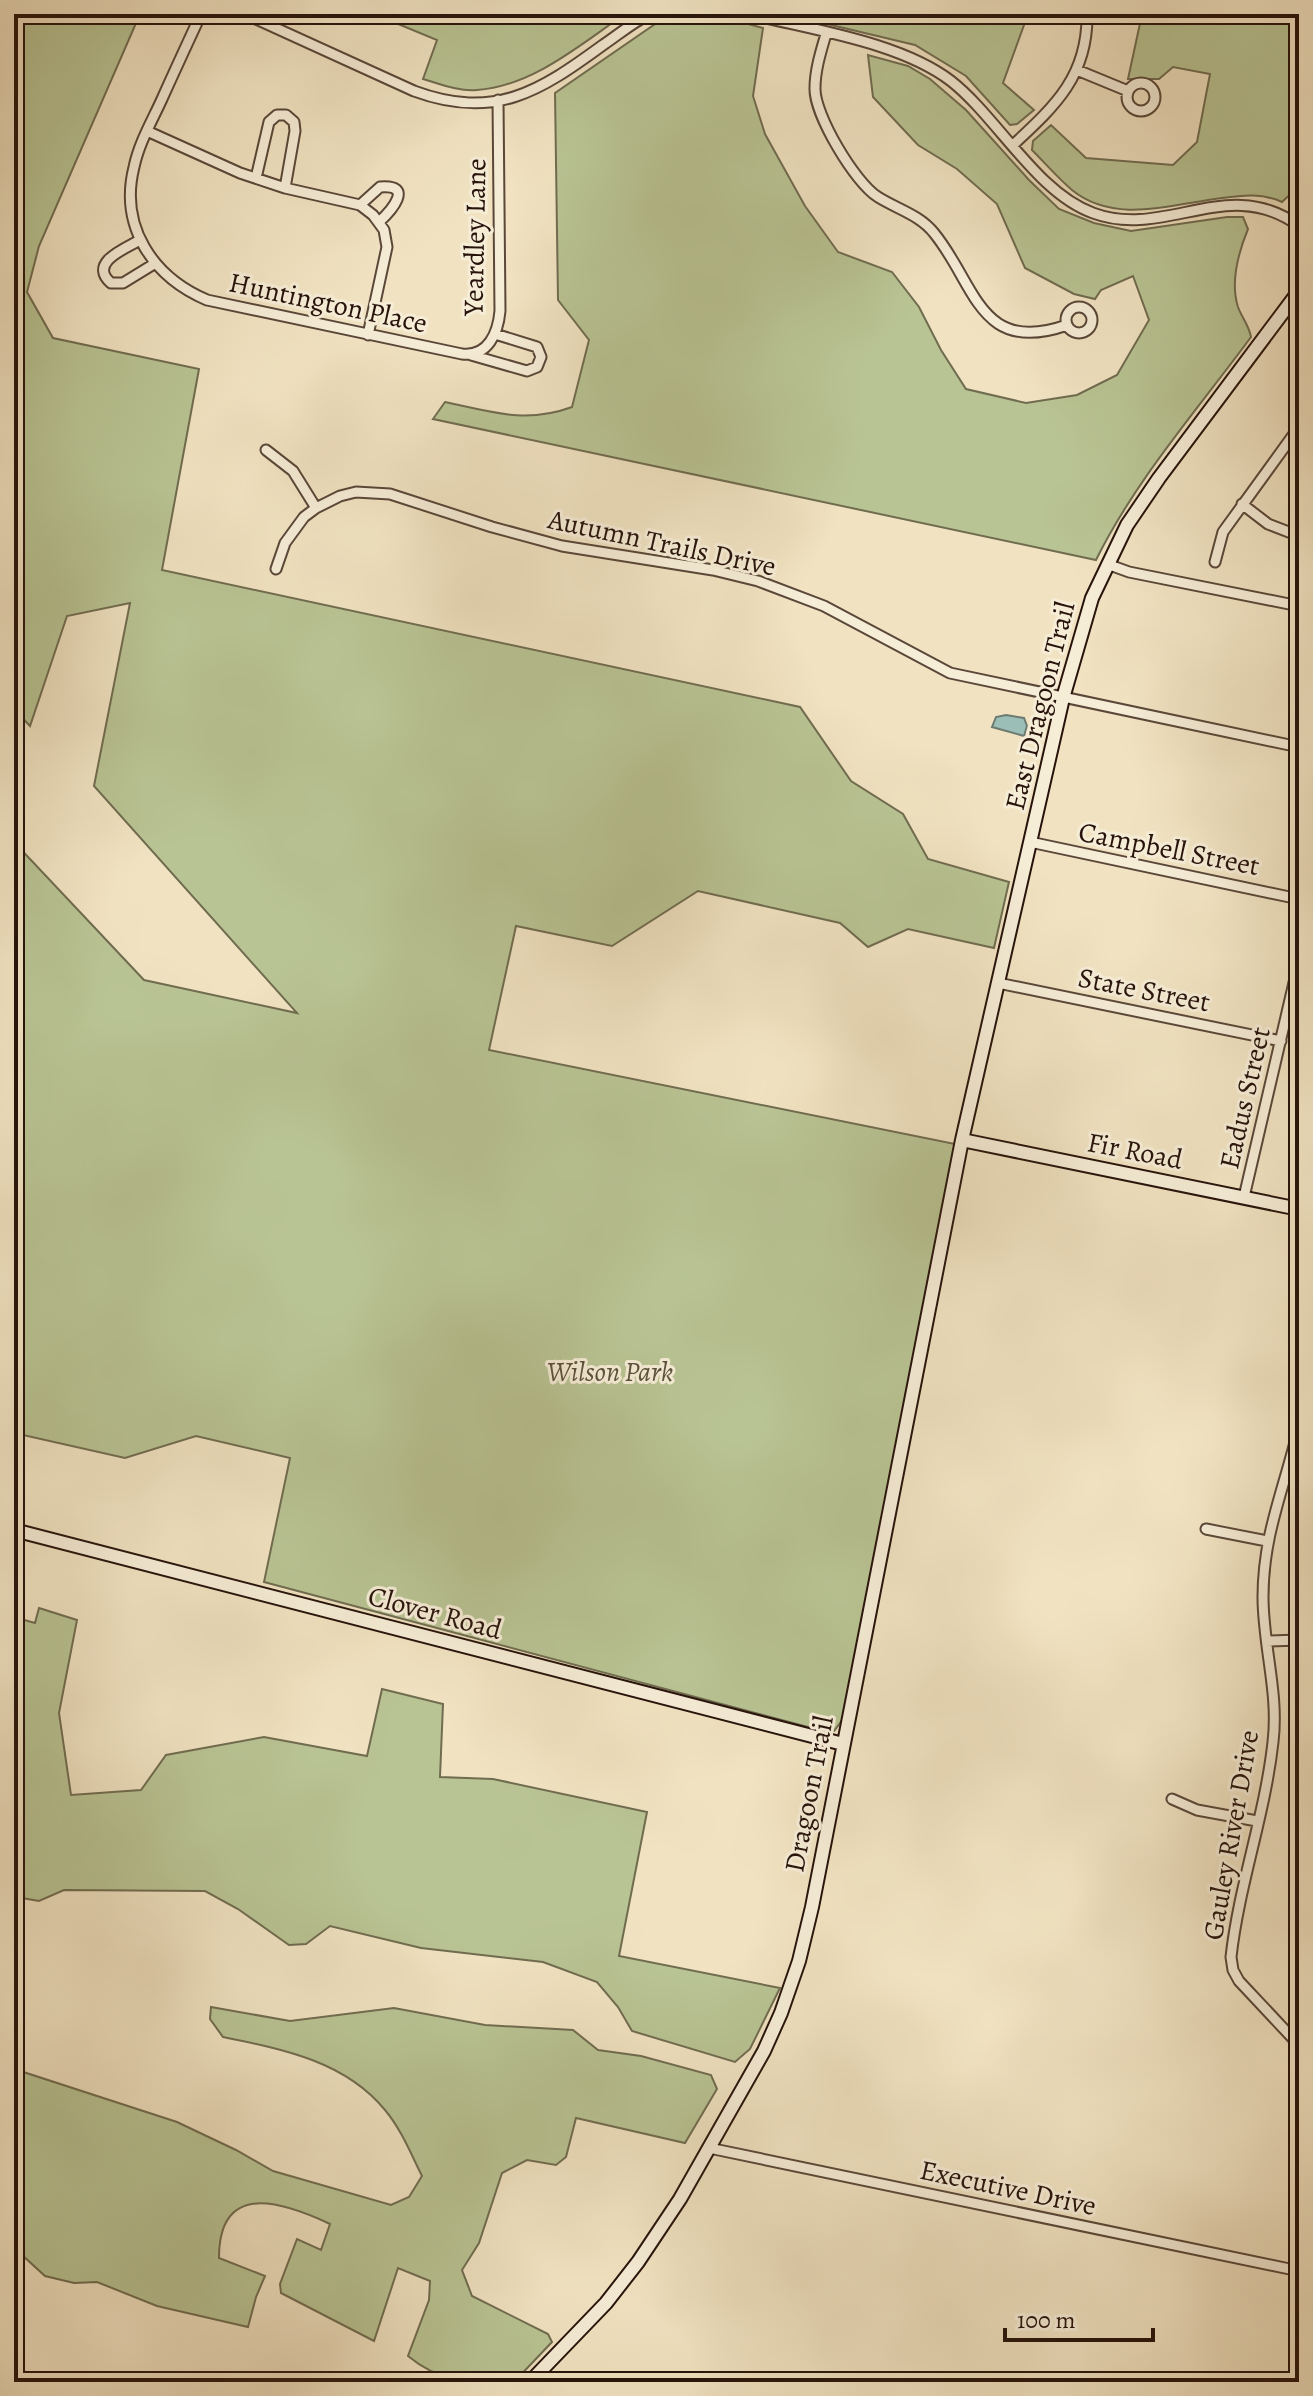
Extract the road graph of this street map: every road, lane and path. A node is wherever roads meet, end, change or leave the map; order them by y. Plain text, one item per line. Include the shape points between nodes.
1 (201, 14) edge
2 (245, 14) edge
3 (650, 14) edge
4 (750, 14) edge
5 (1087, 14) edge
6 (826, 34) junction
7 (1077, 70) junction
8 (1128, 91) dead end
9 (498, 100) junction
10 (147, 131) junction
11 (1013, 145) junction
12 (256, 178) junction
13 (285, 188) junction
14 (360, 205) junction
15 (379, 222) junction
16 (1299, 226) edge
17 (138, 235) junction
18 (154, 264) junction
19 (1299, 291) edge
20 (1067, 325) dead end
21 (495, 334) junction
22 (368, 335) junction
23 (471, 355) junction
24 (1299, 427) edge
25 (266, 450) dead end
26 (1242, 504) junction
27 (316, 508) junction
28 (1299, 536) edge
29 (1215, 562) dead end
30 (1107, 564) junction
31 (276, 569) dead end
32 (1299, 606) edge
33 (1063, 698) junction
34 (1299, 747) edge
35 (1030, 842) junction
36 (1299, 899) edge
37 (1299, 961) edge
38 (998, 983) junction
39 (1281, 1041) junction
40 (962, 1140) junction
41 (1244, 1197) junction
42 (1299, 1209) edge
43 (1299, 1426) edge
44 (1206, 1529) dead end
45 (14, 1530) edge
46 (1267, 1541) junction
47 (1299, 1640) edge
48 (1267, 1641) junction
49 (843, 1744) junction
50 (1172, 1799) dead end
51 (1257, 1821) junction
52 (1299, 2045) edge
53 (709, 2148) junction
54 (1299, 2271) edge
55 (14, 2375) edge
56 (49, 2382) edge
57 (530, 2382) edge

1 - 10 street
2 - 9 street via 425,95 463,102
3 - 9 street via 546,85
4 - 6 street
5 - 7 street
6 - 11 street via 923,63 954,84
6 - 20 street via 816,74 818,109 854,174 866,188 928,226 975,301 997,324 1021,333
7 - 8 street
7 - 11 street via 1054,106
9 - 21 street, Yeardley Lane via 500,311
10 - 12 street
10 - 17 street via 131,182
11 - 16 street via 1065,199 1096,215 1140,220 1246,204 1274,210
12 - 13 street
12 - 13 street via 269,122 286,115 295,131
13 - 14 street
14 - 15 street
14 - 15 street via 380,187 394,190 397,205
15 - 22 street via 387,238 386,260
17 - 18 street, Huntington Place
17 - 18 street via 107,259 103,275 120,284
18 - 22 street, Huntington Place via 207,300
19 - 30 street, East Dragoon Trail via 1144,499
21 - 23 street
21 - 23 street, Yeardley Lane via 534,344 541,357 537,367 527,371
22 - 23 street, Huntington Place
24 - 26 street
25 - 27 street via 293,471
26 - 28 street via 1268,524
26 - 29 street via 1223,532
27 - 31 street, Autumn Trails Drive via 285,543
27 - 33 street, Autumn Trails Drive via 356,492 390,494 562,546 734,575 824,606 950,673
30 - 32 street
30 - 33 street, East Dragoon Trail via 1082,626
33 - 34 street, Autumn Trails Drive
33 - 35 street, East Dragoon Trail
35 - 36 street, Campbell Street
35 - 38 street, East Dragoon Trail
37 - 39 street, Eadus Street
38 - 39 street, State Street
38 - 40 street, East Dragoon Trail
39 - 41 street, Eadus Street
40 - 41 street, Fir Road
40 - 49 street, Dragoon Trail
41 - 42 street, Fir Road
43 - 46 street, Gauley River Drive
44 - 46 street
45 - 49 street, Clover Road
46 - 48 street, Gauley River Drive
47 - 48 street
48 - 51 street, Gauley River Drive via 1275,1724
49 - 53 street, Dragoon Trail via 812,1907 789,1993 764,2051
50 - 51 street via 1197,1810
51 - 52 street, Gauley River Drive via 1232,1948 1233,1970
53 - 54 street, Executive Drive
53 - 57 street, Dragoon Trail via 638,2262
55 - 56 street

